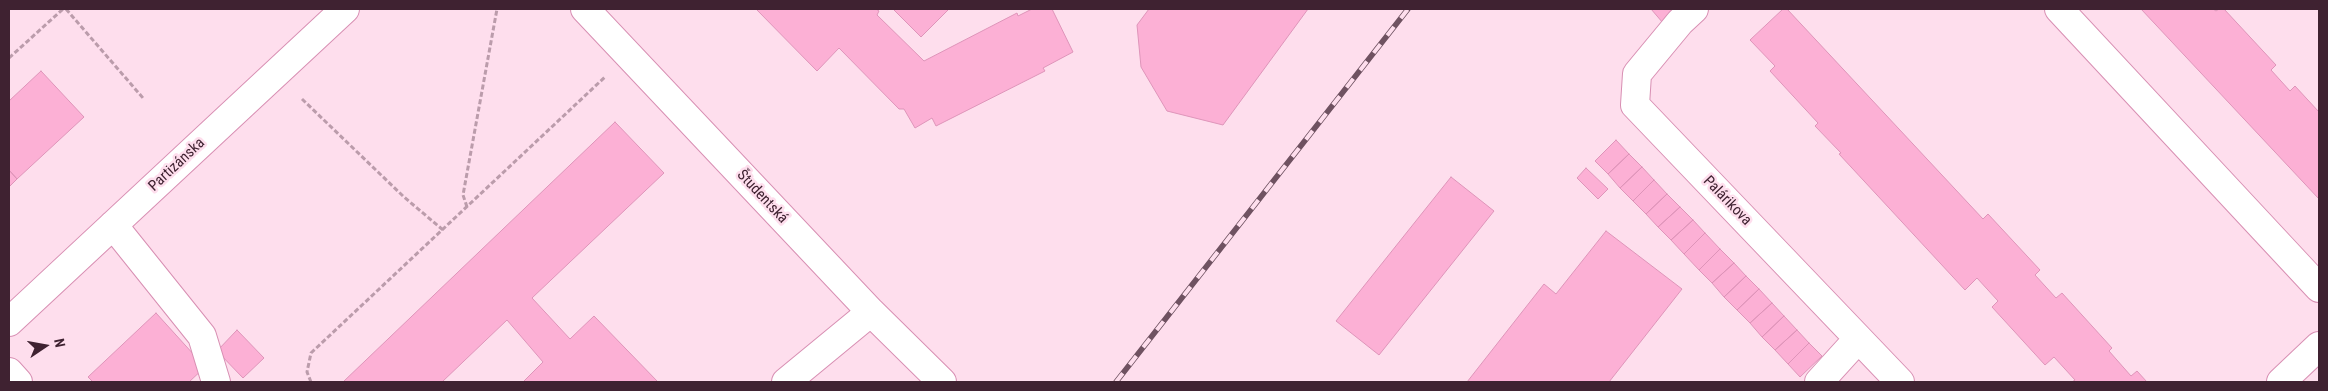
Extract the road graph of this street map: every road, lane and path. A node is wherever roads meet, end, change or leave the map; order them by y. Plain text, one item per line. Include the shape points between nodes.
1 (64, 9) edge
2 (345, 9) edge
3 (497, 9) edge
4 (585, 9) edge
5 (1694, 9) edge
6 (2059, 9) edge
7 (9, 58) edge
8 (610, 72) dead end
9 (142, 98) dead end
10 (302, 99) dead end
11 (467, 207) junction
12 (114, 224) junction
13 (443, 230) junction
14 (2319, 288) edge
15 (871, 312) junction
16 (9, 322) edge
17 (1858, 339) junction
18 (2319, 346) edge
19 (9, 372) edge
20 (18, 382) edge
21 (216, 382) edge
22 (311, 382) edge
23 (786, 382) edge
24 (942, 382) edge
25 (1819, 382) edge
26 (1900, 382) edge
27 (2281, 382) edge

1 - 7 path
1 - 9 path
2 - 12 street, Partizánska
3 - 11 path via 463,195
4 - 15 street, Študentská
5 - 17 street, Palárikova via 1637,74 1635,106
6 - 14 street
8 - 11 path
10 - 13 path
11 - 13 path
12 - 16 street, Partizánska
12 - 21 street via 202,336
13 - 22 path via 310,354 307,372
15 - 23 street
15 - 24 street, Študentská
17 - 25 street
17 - 26 street, Palárikova
18 - 27 street
19 - 20 street

